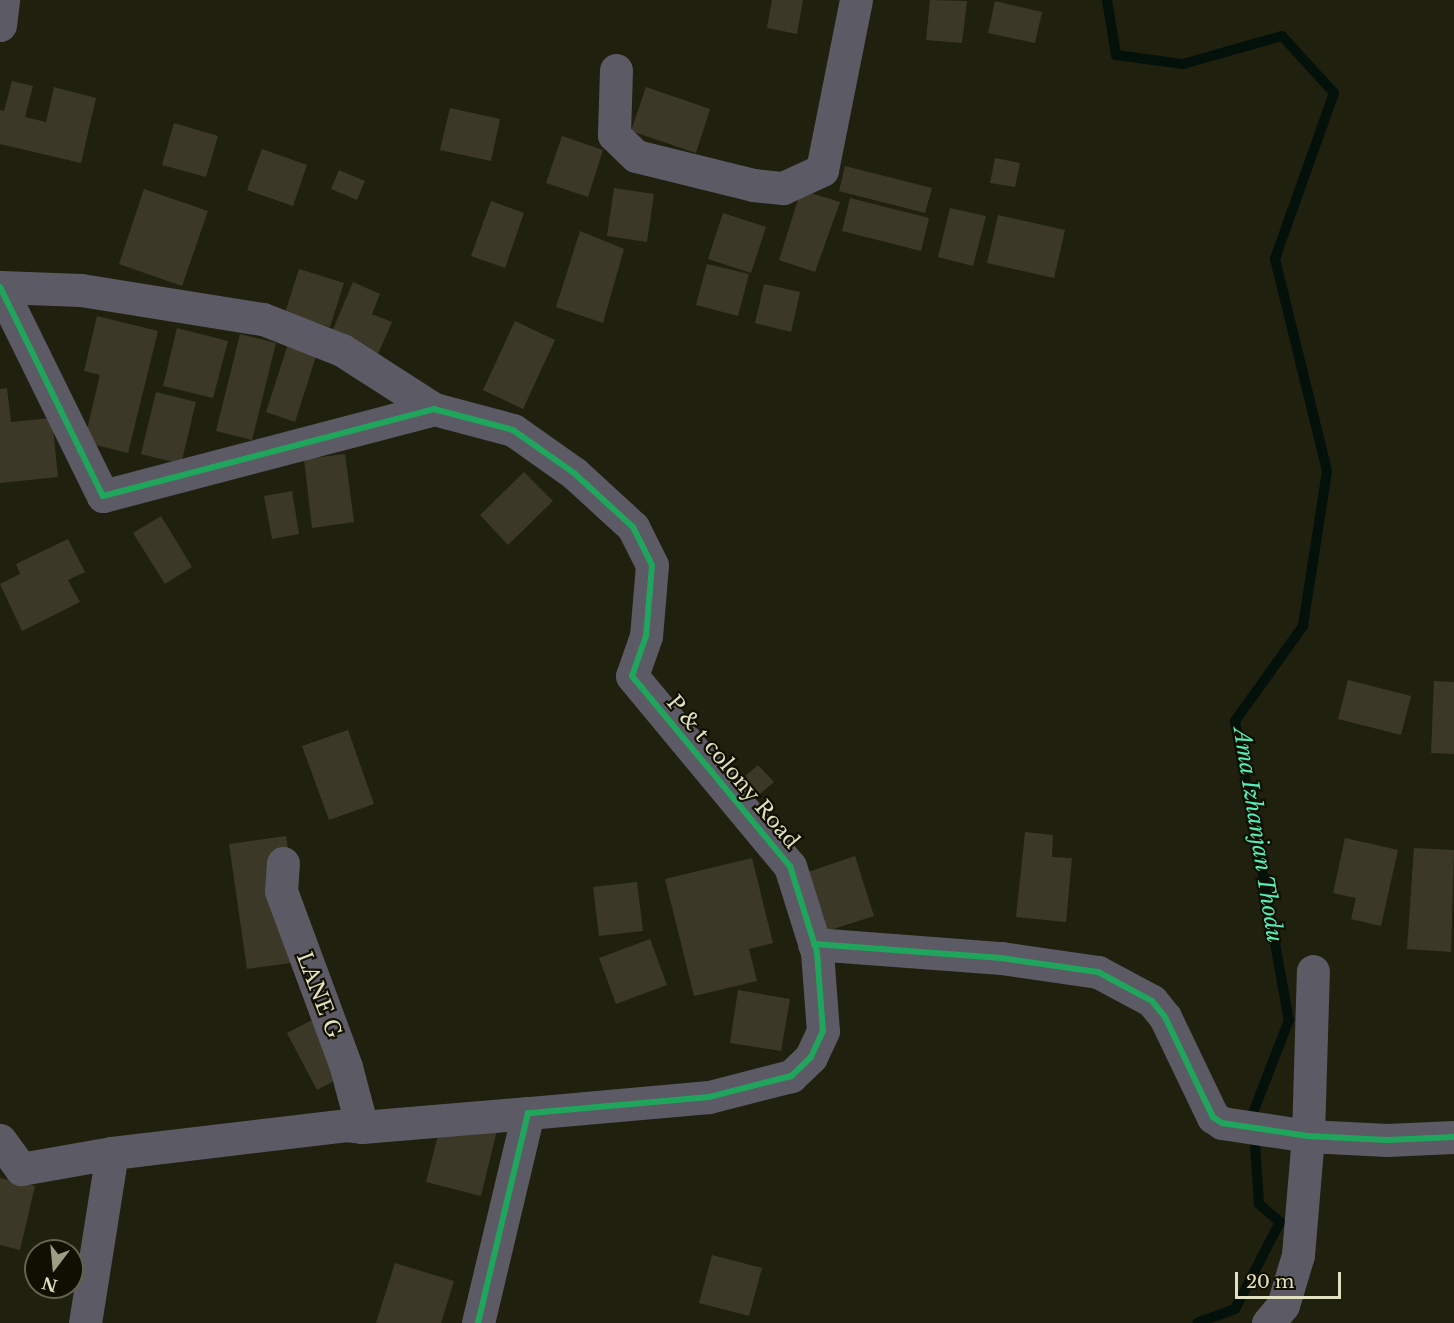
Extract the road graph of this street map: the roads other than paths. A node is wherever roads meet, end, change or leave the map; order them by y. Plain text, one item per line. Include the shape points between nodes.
1 (3, 0) edge
2 (856, 0) edge
3 (0, 25) edge
4 (616, 70) dead end
5 (1, 287) edge
6 (434, 409) junction
7 (284, 863) dead end
8 (814, 944) junction
9 (1313, 971) dead end
10 (528, 1113) junction
11 (362, 1127) junction
12 (1293, 1135) junction
13 (1454, 1137) edge
14 (0, 1140) edge
15 (111, 1153) junction
16 (10, 1171) edge
17 (85, 1323) edge
18 (478, 1323) edge
19 (1268, 1323) edge

1 - 3 street
2 - 4 street via 822,170 783,188 753,185 636,156 614,135
5 - 6 street via 81,290 263,320 342,350
5 - 6 street via 103,496
6 - 8 street, P & t colony Road via 513,430 574,473 633,527 652,565 646,636 632,676 790,866
7 - 11 street, LANE G via 281,891 346,1067
8 - 10 street, P & t colony Road via 823,1031 811,1057 791,1077 709,1097
8 - 12 street via 1001,958 1098,972 1152,1001 1165,1017 1213,1117 1235,1127
9 - 12 street
10 - 11 street, P & t colony Road
10 - 18 street
11 - 15 street, P & t colony Road via 346,1125
12 - 13 street via 1387,1140
12 - 19 street via 1298,1255 1283,1305
14 - 16 street
15 - 16 street, P & t colony Road
15 - 17 street

